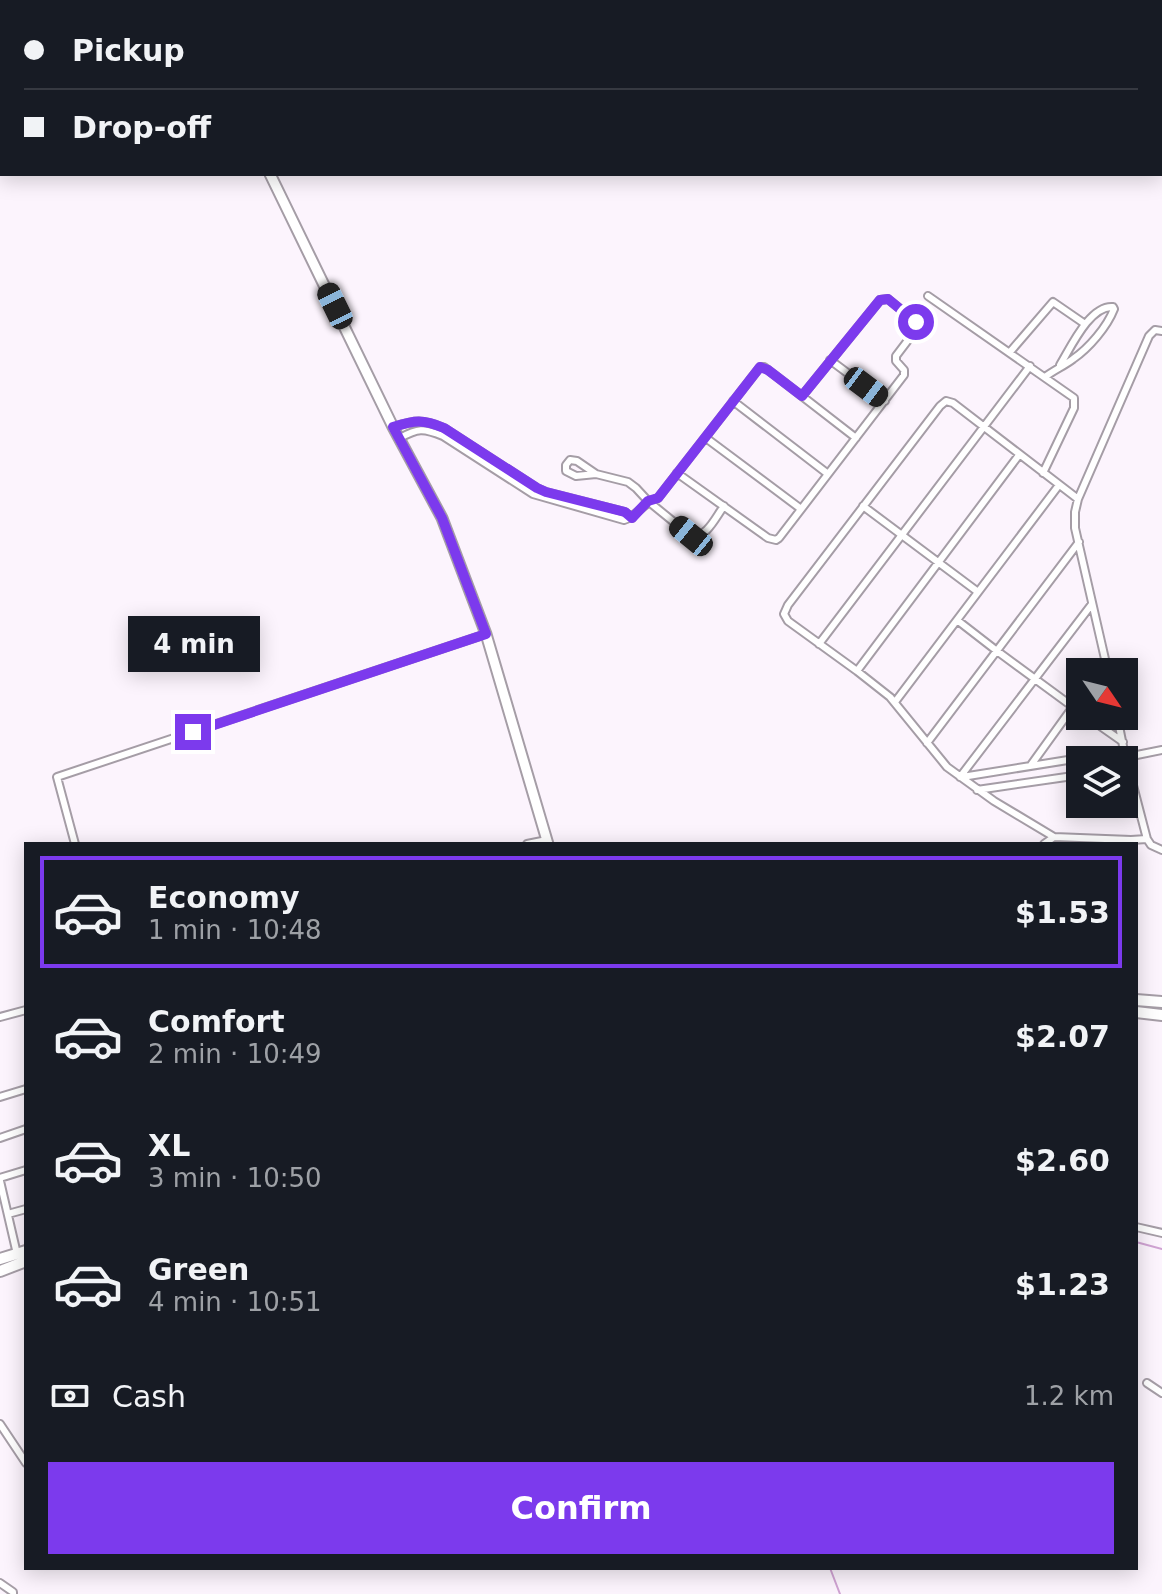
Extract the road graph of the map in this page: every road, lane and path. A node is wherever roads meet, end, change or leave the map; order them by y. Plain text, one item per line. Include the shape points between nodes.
1 (271, 176) edge
2 (928, 296) dead end
3 (1085, 324) junction
4 (1162, 331) edge
5 (1010, 352) junction
6 (830, 360) junction
7 (1060, 365) junction
8 (1030, 366) junction
9 (1045, 377) junction
10 (802, 396) junction
11 (733, 401) junction
12 (885, 401) junction
13 (393, 427) junction
14 (983, 427) junction
15 (400, 438) junction
16 (706, 438) junction
17 (856, 438) junction
18 (1019, 455) junction
19 (677, 473) junction
20 (1043, 473) junction
21 (596, 474) dead end
22 (828, 474) junction
23 (1059, 485) junction
24 (1078, 499) junction
25 (648, 501) junction
26 (724, 506) junction
27 (863, 506) junction
28 (801, 509) junction
29 (632, 518) junction
30 (901, 535) junction
31 (1079, 542) junction
32 (938, 562) junction
33 (978, 592) junction
34 (1092, 604) junction
35 (957, 620) junction
36 (486, 634) junction
37 (819, 644) junction
38 (997, 651) junction
39 (1105, 658) edge
40 (857, 671) junction
41 (1036, 679) junction
42 (1066, 701) edge
43 (895, 702) junction
44 (1066, 722) edge
45 (1106, 730) edge
46 (1120, 730) edge
47 (1123, 742) junction
48 (927, 743) junction
49 (1124, 746) edge
50 (1162, 750) edge
51 (1138, 753) edge
52 (1066, 761) edge
53 (1031, 765) junction
54 (960, 777) junction
55 (1066, 777) edge
56 (977, 790) junction
57 (1138, 809) edge
58 (1054, 837) junction
59 (1147, 839) junction
60 (74, 842) edge
61 (548, 842) edge
62 (1047, 842) edge
63 (1162, 850) edge
64 (1138, 1000) edge
65 (1162, 1002) edge
66 (24, 1011) edge
67 (1138, 1012) edge
68 (1162, 1015) edge
69 (0, 1017) edge
70 (24, 1090) edge
71 (0, 1097) edge
72 (24, 1130) edge
73 (0, 1138) edge
74 (24, 1171) edge
75 (0, 1179) edge
76 (24, 1210) edge
77 (8, 1214) junction
78 (1138, 1227) edge
79 (1162, 1233) edge
80 (24, 1257) edge
81 (0, 1259) edge
82 (0, 1271) edge
83 (1147, 1383) dead end
84 (1162, 1393) edge
85 (0, 1424) edge
86 (24, 1460) edge
87 (0, 1583) edge
88 (13, 1594) edge

1 - 13 main road
2 - 5 street
3 - 5 street via 1053,302
3 - 7 street
3 - 7 street via 1104,307 1114,309 1086,347
4 - 24 street via 1149,336
5 - 8 street
6 - 10 street
6 - 12 street
6 - 12 street via 877,303 888,299 916,326 896,356 904,375
7 - 9 street
8 - 9 street
8 - 14 street
9 - 20 street via 1072,395 1075,405
10 - 11 street via 760,367
10 - 17 street
11 - 16 street
11 - 22 street
12 - 17 street
13 - 15 main road
13 - 29 street via 417,421 444,428 537,488
14 - 18 street
14 - 27 street via 944,402
14 - 30 street
15 - 29 street via 429,430 533,494
15 - 36 main road via 442,518
16 - 19 street
16 - 28 street
17 - 22 street
18 - 20 street
18 - 32 street
19 - 25 street via 658,498
19 - 26 street
20 - 23 street
21 - 25 street via 628,482
22 - 28 street
23 - 24 street
23 - 33 street
24 - 31 street
25 - 26 street via 695,537 703,535
25 - 29 street
26 - 28 street via 772,540
27 - 30 street
27 - 37 street via 784,614
30 - 32 street
30 - 37 street
31 - 34 street
31 - 38 street
32 - 33 street
32 - 40 street
33 - 35 street
34 - 39 street
34 - 41 street
35 - 38 street
35 - 43 street
36 - 60 street via 57,777
36 - 61 main road
37 - 40 street
38 - 41 street
38 - 48 street
40 - 43 street
41 - 42 street
41 - 54 street
43 - 48 street
44 - 53 street
45 - 47 street
46 - 47 street
47 - 49 street
48 - 54 street
50 - 51 street
52 - 53 street
53 - 54 street
54 - 56 street
55 - 56 street
56 - 58 street
57 - 59 street
58 - 59 street
58 - 62 street
59 - 63 street
64 - 65 highway
66 - 69 street
67 - 68 highway
70 - 71 street
72 - 73 street
74 - 75 street
75 - 77 street
76 - 77 street
77 - 80 street
78 - 79 street
80 - 81 highway
80 - 82 highway
83 - 84 street
85 - 86 street
87 - 88 street

